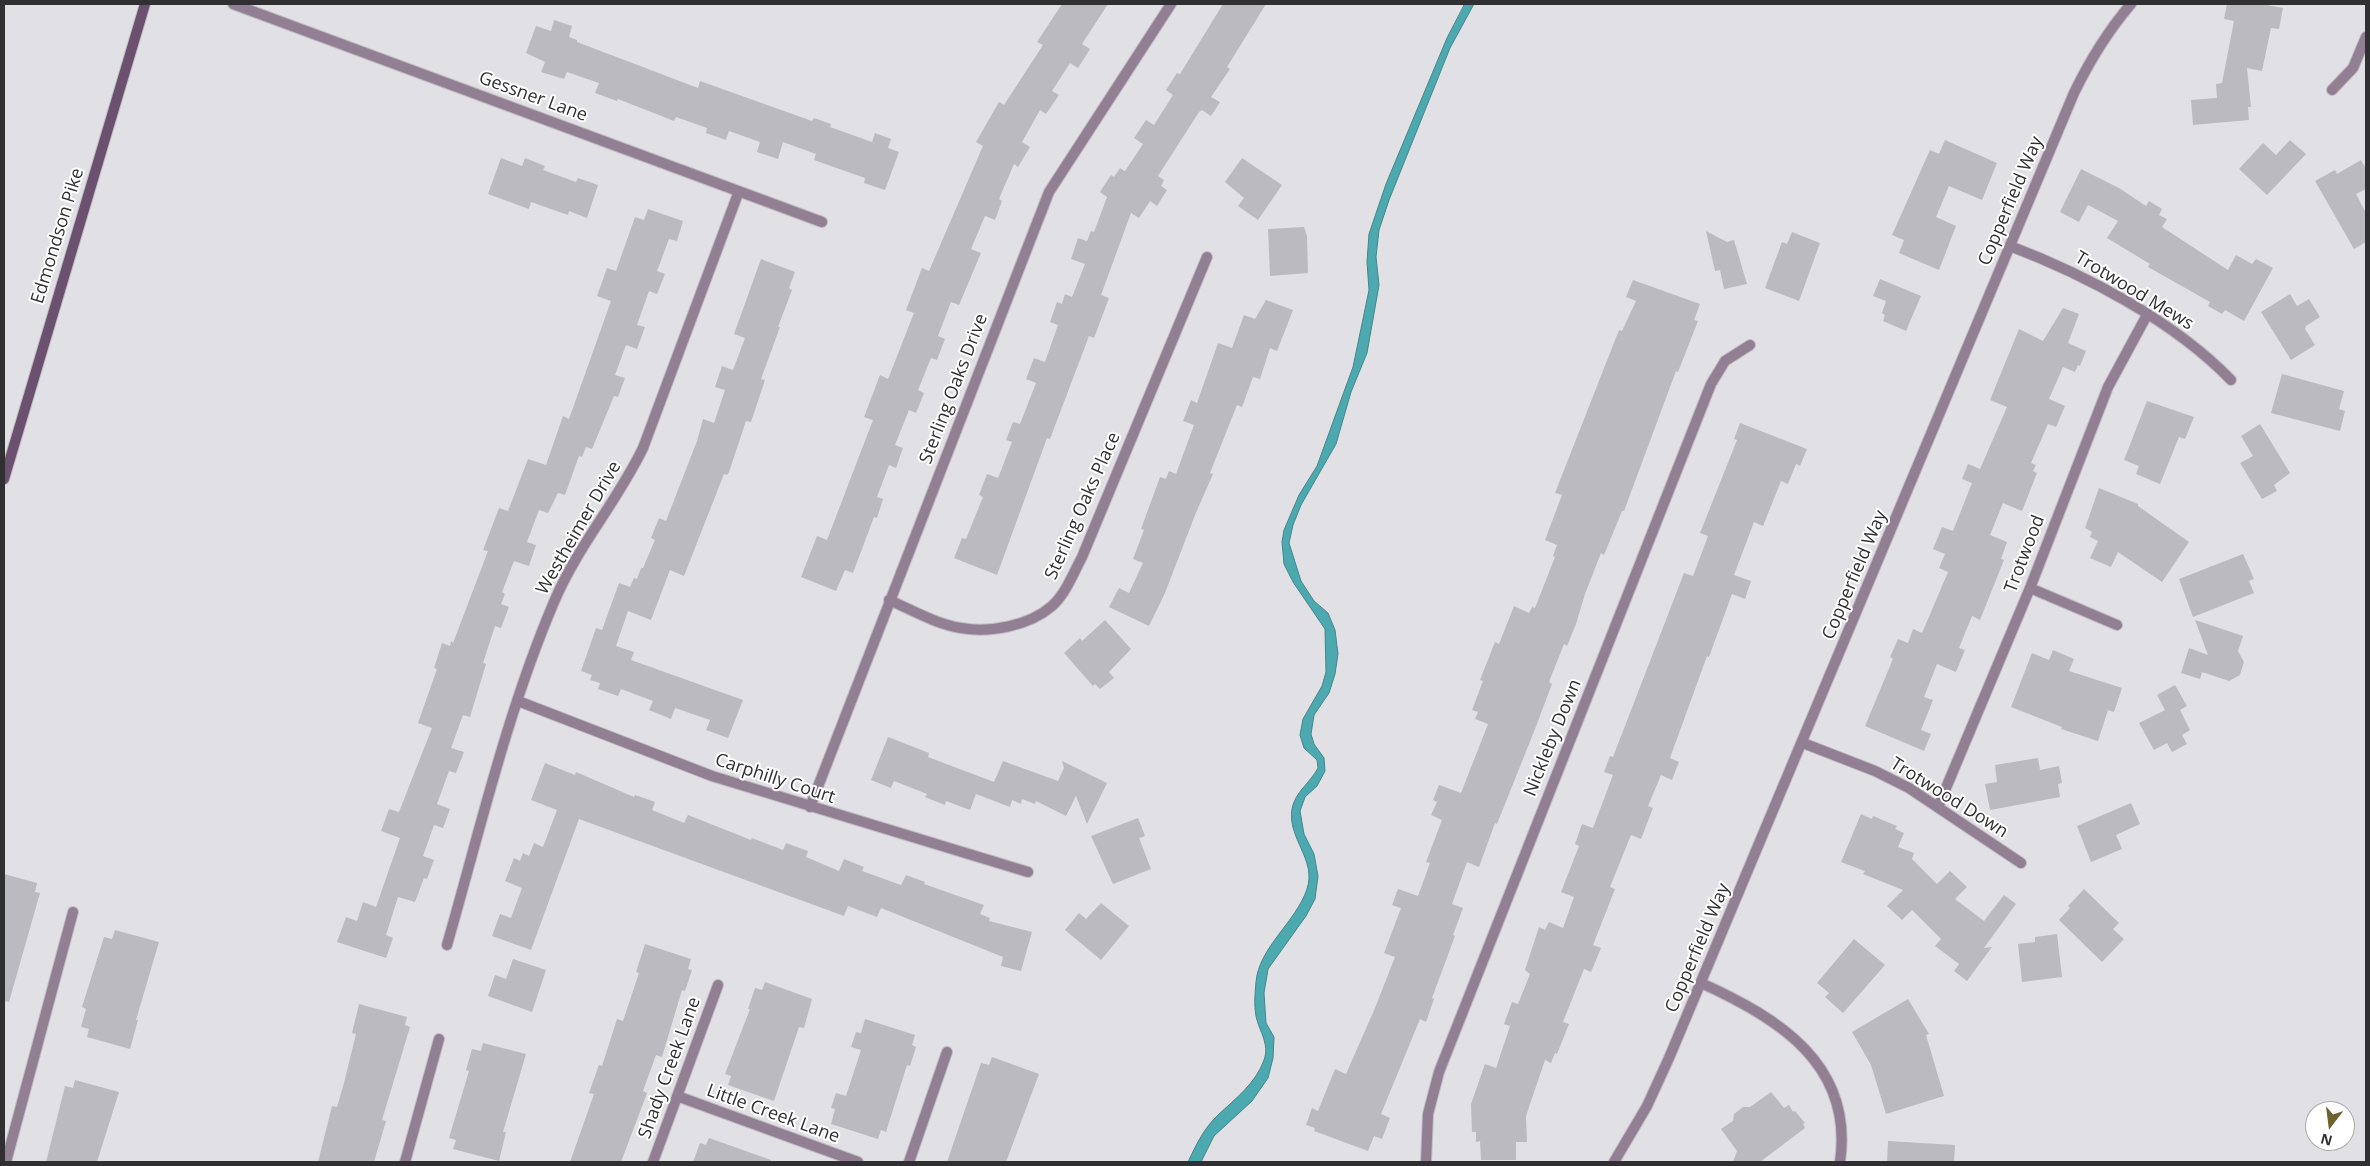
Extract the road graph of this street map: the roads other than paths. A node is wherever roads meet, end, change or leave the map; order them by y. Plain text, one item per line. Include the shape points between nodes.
1 (145, 4) edge
2 (232, 4) edge
3 (1171, 4) edge
4 (2131, 4) edge
5 (2366, 37) edge
6 (2332, 90) dead end
7 (739, 190) junction
8 (822, 222) dead end
9 (2010, 246) junction
10 (1207, 256) dead end
11 (2147, 315) junction
12 (1750, 345) dead end
13 (2230, 380) dead end
14 (4, 478) edge
15 (2030, 588) junction
16 (889, 600) junction
17 (2117, 625) dead end
18 (518, 701) junction
19 (1803, 743) junction
20 (810, 807) junction
21 (1938, 807) junction
22 (2021, 863) dead end
23 (1028, 872) dead end
24 (74, 912) dead end
25 (447, 945) dead end
26 (1701, 983) junction
27 (718, 985) dead end
28 (439, 1039) dead end
29 (947, 1052) dead end
30 (677, 1096) junction
31 (6, 1162) edge
32 (405, 1162) edge
33 (653, 1162) edge
34 (858, 1162) edge
35 (909, 1162) edge
36 (1426, 1162) edge
37 (1614, 1162) edge
38 (1840, 1162) edge

1 - 14 main road, Edmondson Pike
2 - 7 street, Gessner Lane
3 - 16 street, Sterling Oaks Drive via 1048,192
4 - 9 street, Copperfield Way via 2111,27 2086,68
5 - 6 street via 2353,68
7 - 8 street, Gessner Lane
7 - 18 street, Westheimer Drive via 643,448 626,483 564,580
9 - 11 street, Trotwood Mews via 2054,262
9 - 19 street, Copperfield Way
10 - 16 street, Sterling Oaks Place via 1082,557 1064,592 1051,606 1016,625 977,630 942,623
11 - 13 street, Trotwood Mews via 2189,342
11 - 15 street, Trotwood via 2108,387
12 - 36 street, Nickleby Down via 1725,362 1716,375 1675,476 1439,1072 1428,1114
15 - 17 street
15 - 21 street, Trotwood
16 - 20 street, Sterling Oaks Drive
18 - 20 street, Carphilly Court via 663,759
18 - 25 street, Westheimer Drive
19 - 21 street, Trotwood Down via 1890,778
19 - 26 street, Copperfield Way
20 - 23 street, Carphilly Court
21 - 22 street, Trotwood Down
24 - 31 street
26 - 37 street, Copperfield Way via 1647,1106
26 - 38 street via 1739,1000 1814,1056 1827,1075 1836,1099 1841,1122
27 - 30 street, Shady Creek Lane
28 - 32 street
29 - 35 street
30 - 33 street, Shady Creek Lane
30 - 34 street, Little Creek Lane

